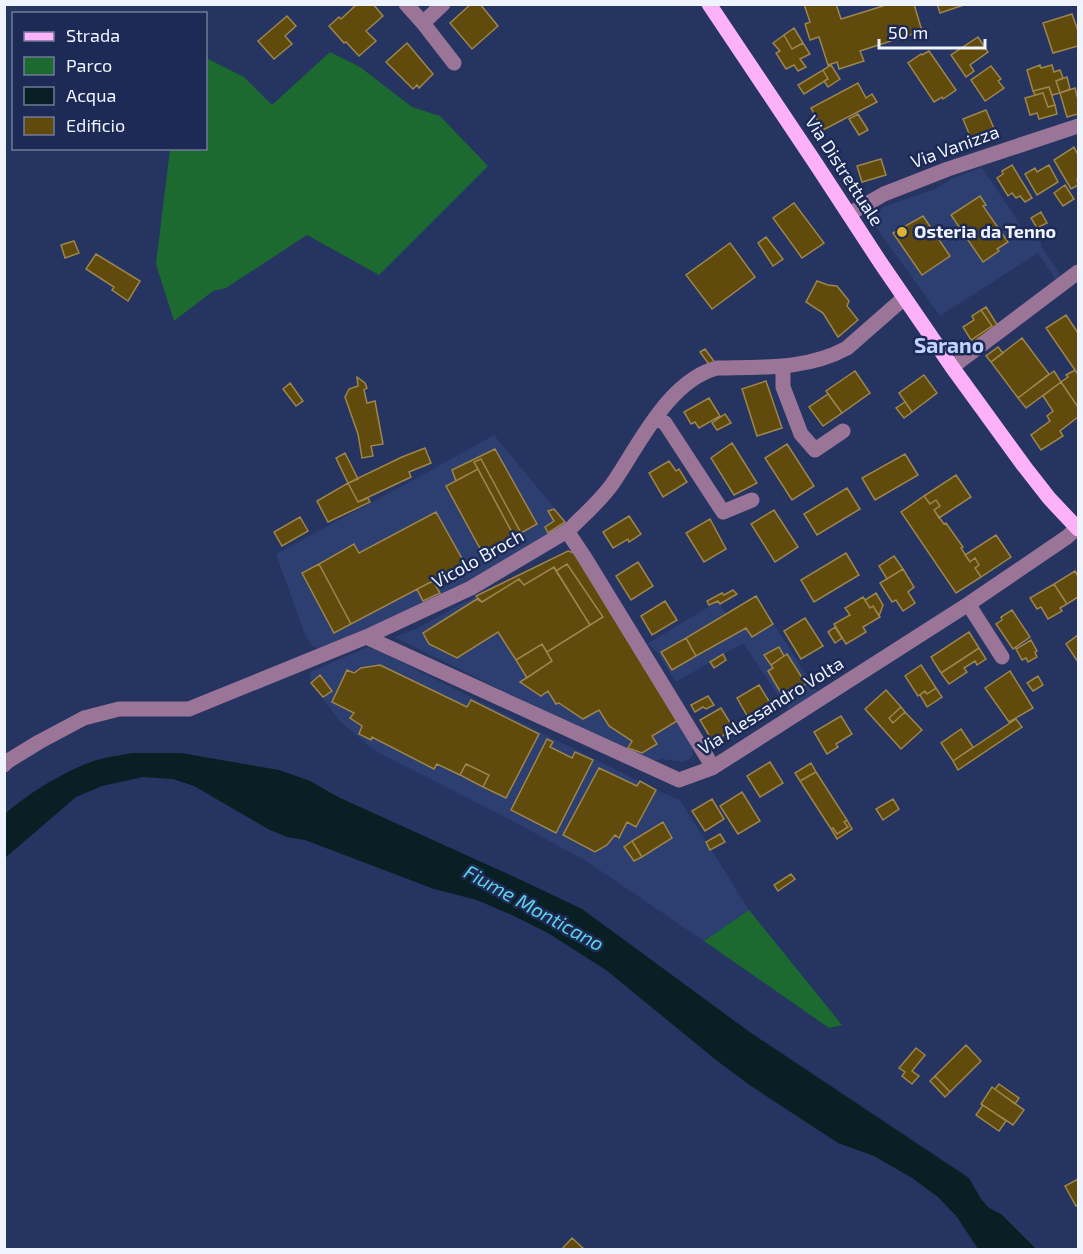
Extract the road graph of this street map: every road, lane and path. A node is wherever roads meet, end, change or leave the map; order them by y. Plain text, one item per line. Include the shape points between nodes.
1 (406, 4) edge
2 (443, 4) edge
3 (709, 4) edge
4 (423, 23) junction
5 (454, 63) dead end
6 (1078, 126) edge
7 (849, 214) junction
8 (1078, 272) edge
9 (904, 298) junction
10 (783, 366) junction
11 (952, 367) junction
12 (655, 418) junction
13 (843, 431) dead end
14 (752, 500) dead end
15 (1078, 529) edge
16 (567, 531) junction
17 (970, 603) junction
18 (366, 637) junction
19 (1002, 657) dead end
20 (4, 765) edge
21 (712, 768) junction

1 - 4 street
2 - 4 street
3 - 7 main road, Via Distrettuale
4 - 5 street
6 - 7 street, Via Vanizza via 948,169 884,194
7 - 9 main road, Via Distrettuale
8 - 11 street
9 - 10 street, Vicolo Broch via 847,348 826,358
9 - 11 main road, Via Distrettuale
10 - 12 street, Vicolo Broch via 706,371 684,385
10 - 13 street via 783,387 801,434 815,450
11 - 15 main road, Via Distrettuale via 1024,466
12 - 14 street via 665,423 723,512
12 - 16 street, Vicolo Broch via 604,495
15 - 17 street, Via Alessandro Volta
16 - 18 street, Vicolo Broch via 471,588
16 - 21 street
17 - 19 street
17 - 21 street, Via Alessandro Volta
18 - 20 street, Vicolo Broch via 189,709 119,709 84,718
18 - 21 street, Via Alessandro Volta via 680,780

